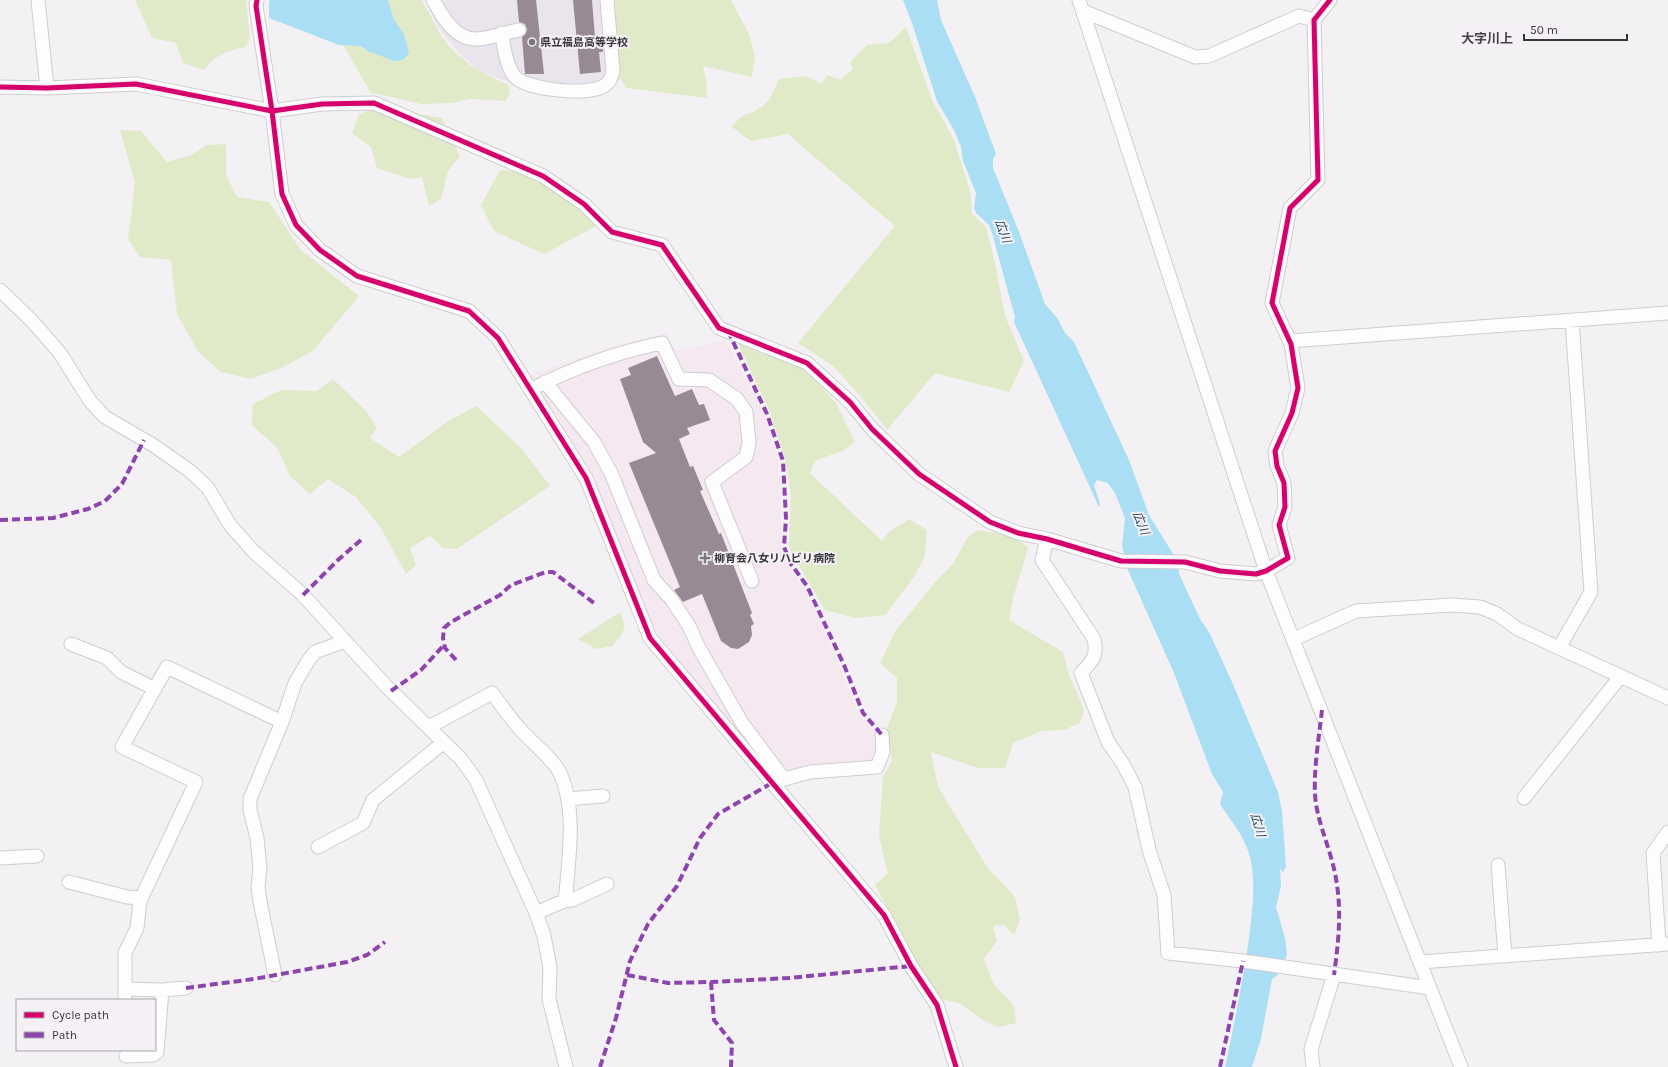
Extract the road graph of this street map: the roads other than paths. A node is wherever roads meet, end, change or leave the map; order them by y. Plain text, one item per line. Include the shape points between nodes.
1 (38, 0) edge
2 (257, 0) edge
3 (433, 0) edge
4 (607, 0) edge
5 (1330, 0) edge
6 (1081, 6) edge
7 (1314, 20) junction
8 (519, 30) dead end
9 (502, 34) junction
10 (0, 88) edge
11 (47, 88) junction
12 (272, 112) junction
13 (0, 290) edge
14 (1668, 313) edge
15 (1572, 320) junction
16 (1290, 341) junction
17 (545, 382) junction
18 (530, 389) junction
19 (1047, 539) junction
20 (1266, 571) junction
21 (752, 581) dead end
22 (1294, 639) junction
23 (345, 641) junction
24 (71, 644) dead end
25 (1559, 648) junction
26 (1620, 677) junction
27 (155, 689) junction
28 (1668, 698) edge
29 (282, 722) junction
30 (429, 727) junction
31 (882, 735) dead end
32 (444, 742) junction
33 (778, 781) junction
34 (603, 796) dead end
35 (1524, 798) dead end
36 (568, 799) junction
37 (1668, 832) edge
38 (318, 847) dead end
39 (37, 856) dead end
40 (0, 858) edge
41 (1498, 865) dead end
42 (68, 882) dead end
43 (607, 884) dead end
44 (141, 898) junction
45 (564, 902) junction
46 (536, 913) junction
47 (1664, 945) edge
48 (1505, 956) junction
49 (1420, 962) junction
50 (1334, 974) junction
51 (275, 975) dead end
52 (186, 988) dead end
53 (1430, 988) junction
54 (162, 990) junction
55 (125, 995) edge
56 (126, 1058) edge
57 (566, 1067) edge
58 (956, 1067) edge
59 (1313, 1067) edge
60 (1461, 1067) edge

1 - 11 street
2 - 12 street
3 - 9 street via 446,21 460,35 476,40
4 - 9 street via 613,71 612,78 604,86 596,89 584,91 534,88 521,82 514,76 503,47
5 - 7 street
6 - 7 street via 1195,57 1209,56 1299,16
6 - 20 street
7 - 16 street via 1318,180 1290,208 1272,303
8 - 9 street
10 - 11 street
11 - 12 street via 136,84
12 - 18 street via 282,194 296,225 320,250 357,276 469,311 498,338
12 - 19 street via 322,104 374,103 543,176 584,204 612,232 662,245 719,328 807,363 850,402 872,429 919,474 990,522 1018,533
13 - 23 street via 60,353 90,400 105,417 153,445 190,471 208,488 230,525 254,552 302,594
14 - 15 street
15 - 16 street
15 - 25 street via 1591,592
16 - 20 street via 1298,388 1292,413 1275,451 1276,466 1284,483 1285,507 1279,525 1288,558
17 - 18 street
17 - 21 street via 626,350 662,343 679,379 709,380 737,399 746,412 749,443 746,457 712,482
17 - 33 street via 594,442 611,473 654,580 672,600 689,626 742,723
18 - 33 street via 586,478 650,638
19 - 20 street via 1121,560 1185,562 1220,571 1256,574
19 - 50 street via 1042,560 1094,639 1096,650 1093,660 1081,673 1108,742 1135,787 1149,850 1164,895 1168,953
20 - 22 street
22 - 25 street via 1356,611 1452,605 1480,608 1497,614 1518,629
22 - 49 street
23 - 29 street via 315,652 295,684
23 - 30 street via 387,687
24 - 27 street via 107,658 121,672
25 - 26 street
26 - 28 street
26 - 35 street
27 - 29 street via 167,667
27 - 44 street via 122,747 196,782
29 - 51 street via 250,799 260,868 260,902
30 - 32 street
30 - 36 street via 492,693 520,729 541,749 561,774
31 - 33 street via 883,752 877,767 810,772
32 - 38 street via 373,800 362,823
32 - 46 street via 461,759 476,780
33 - 58 street via 884,915 911,966 937,1005
34 - 36 street
36 - 45 street via 570,839
37 - 47 street via 1653,853
39 - 40 street
41 - 48 street
42 - 44 street via 127,897
43 - 45 street
44 - 55 street via 138,928 125,954
45 - 46 street
46 - 57 street via 544,936 550,968 549,999
47 - 48 street
48 - 49 street
49 - 53 street
50 - 53 street
50 - 59 street via 1311,1049
52 - 54 street
53 - 60 street
54 - 55 street
54 - 56 street via 157,1052 153,1055

